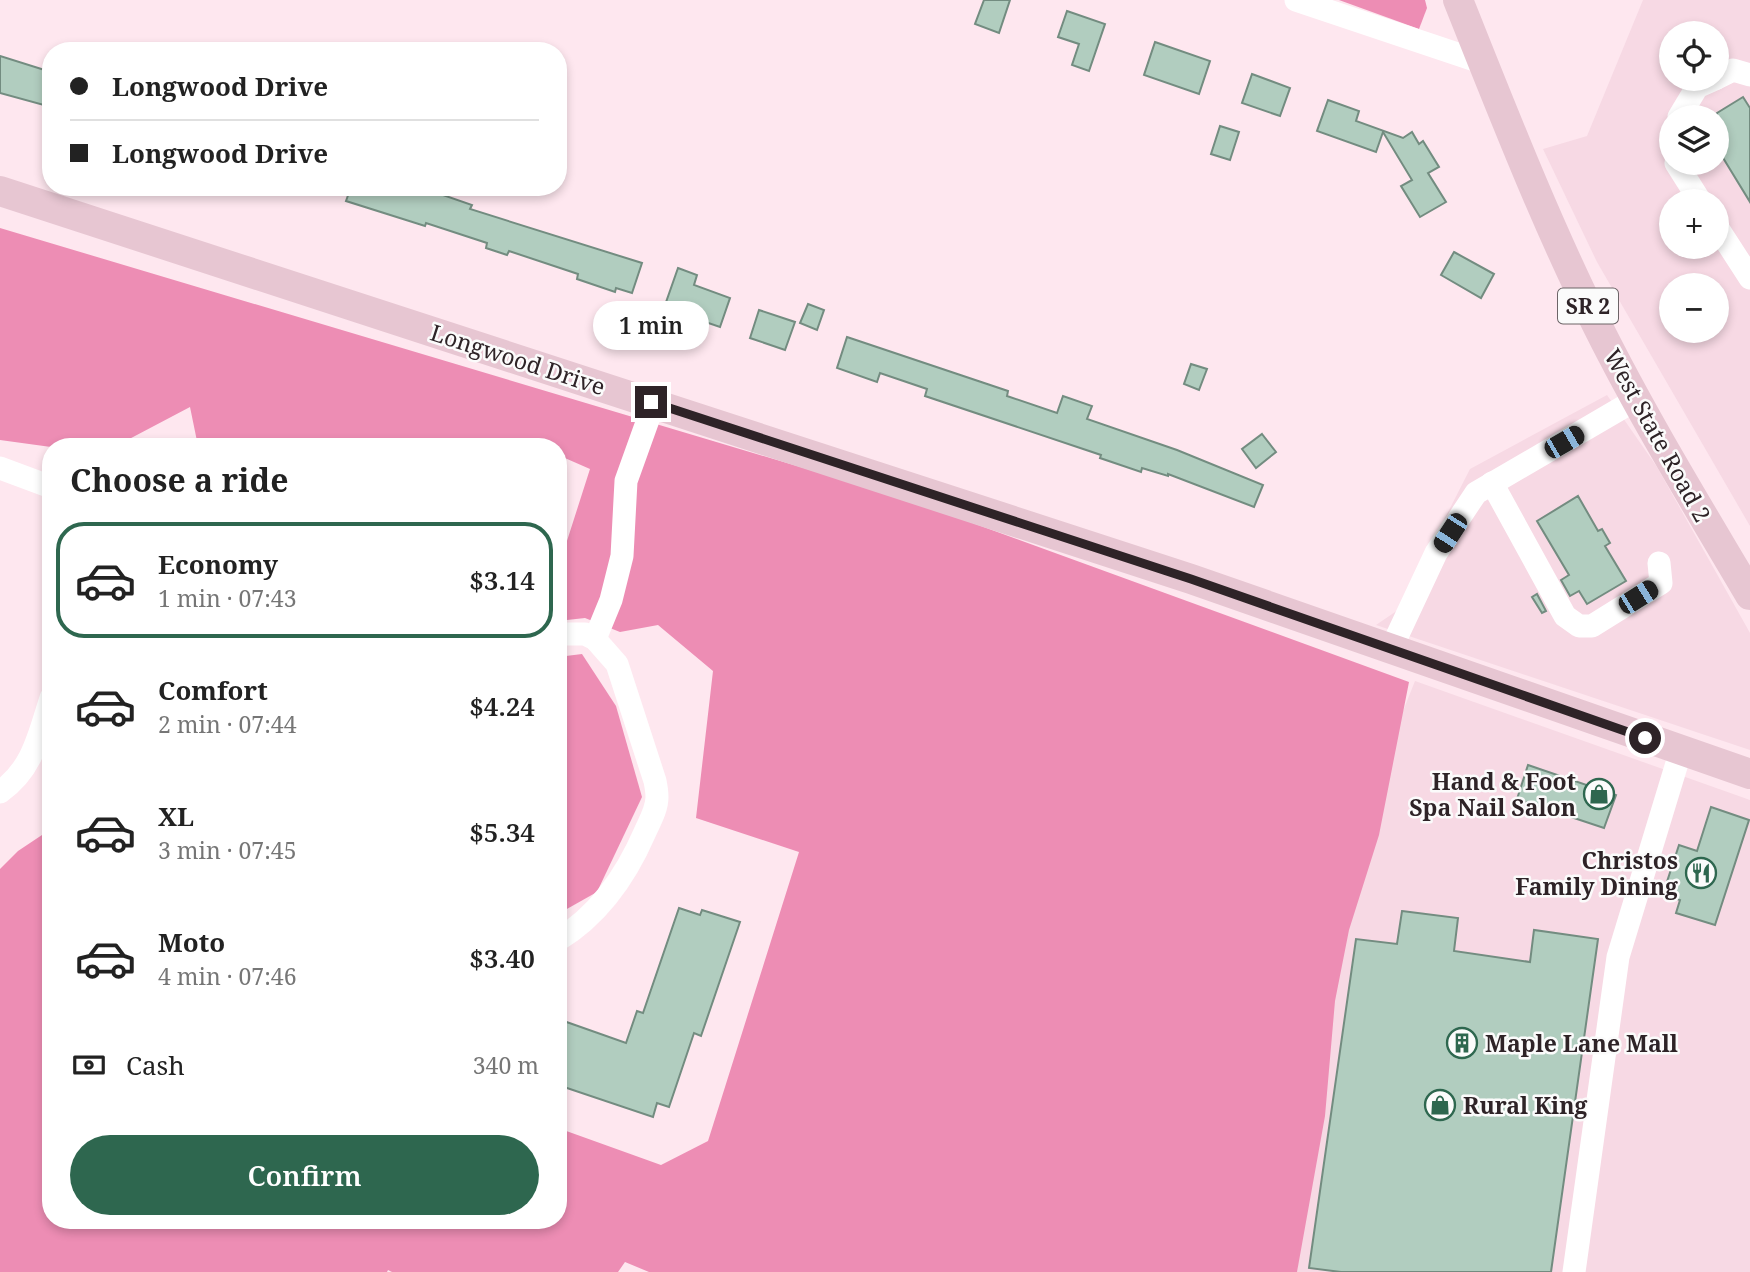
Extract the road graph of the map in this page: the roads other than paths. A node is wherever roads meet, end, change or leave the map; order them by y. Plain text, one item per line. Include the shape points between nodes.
1 (1296, 0) edge
2 (1458, 0) edge
3 (1484, 63) junction
4 (1729, 72) edge
5 (1750, 75) edge
6 (0, 191) edge
7 (1729, 246) edge
8 (1750, 278) edge
9 (1637, 399) junction
10 (654, 403) junction
11 (0, 468) edge
12 (1492, 483) junction
13 (42, 484) edge
14 (1659, 563) dead end
15 (1750, 595) edge
16 (567, 634) edge
17 (595, 639) junction
18 (1391, 649) junction
19 (42, 724) edge
20 (1681, 750) junction
21 (1750, 774) edge
22 (0, 792) edge
23 (567, 934) edge
24 (1574, 1272) edge

1 - 3 street
2 - 3 main road, West State Road 2 / SR 2
3 - 9 main road, West State Road 2 / SR 2 via 1547,216
4 - 5 street
6 - 10 main road, Longwood Drive
7 - 8 street
9 - 12 street
9 - 15 main road, West State Road 2 / SR 2
10 - 17 street via 626,481 622,556
10 - 18 main road, Longwood Drive
11 - 13 street
12 - 14 street via 1565,616 1579,626 1592,626 1661,583
12 - 18 street via 1476,493 1436,553
16 - 17 street
17 - 23 street via 617,664 657,796 634,856 612,891 587,920
18 - 20 main road, Longwood Drive
19 - 22 street via 29,762 16,781
20 - 21 main road, Longwood Drive
20 - 24 street via 1618,957

